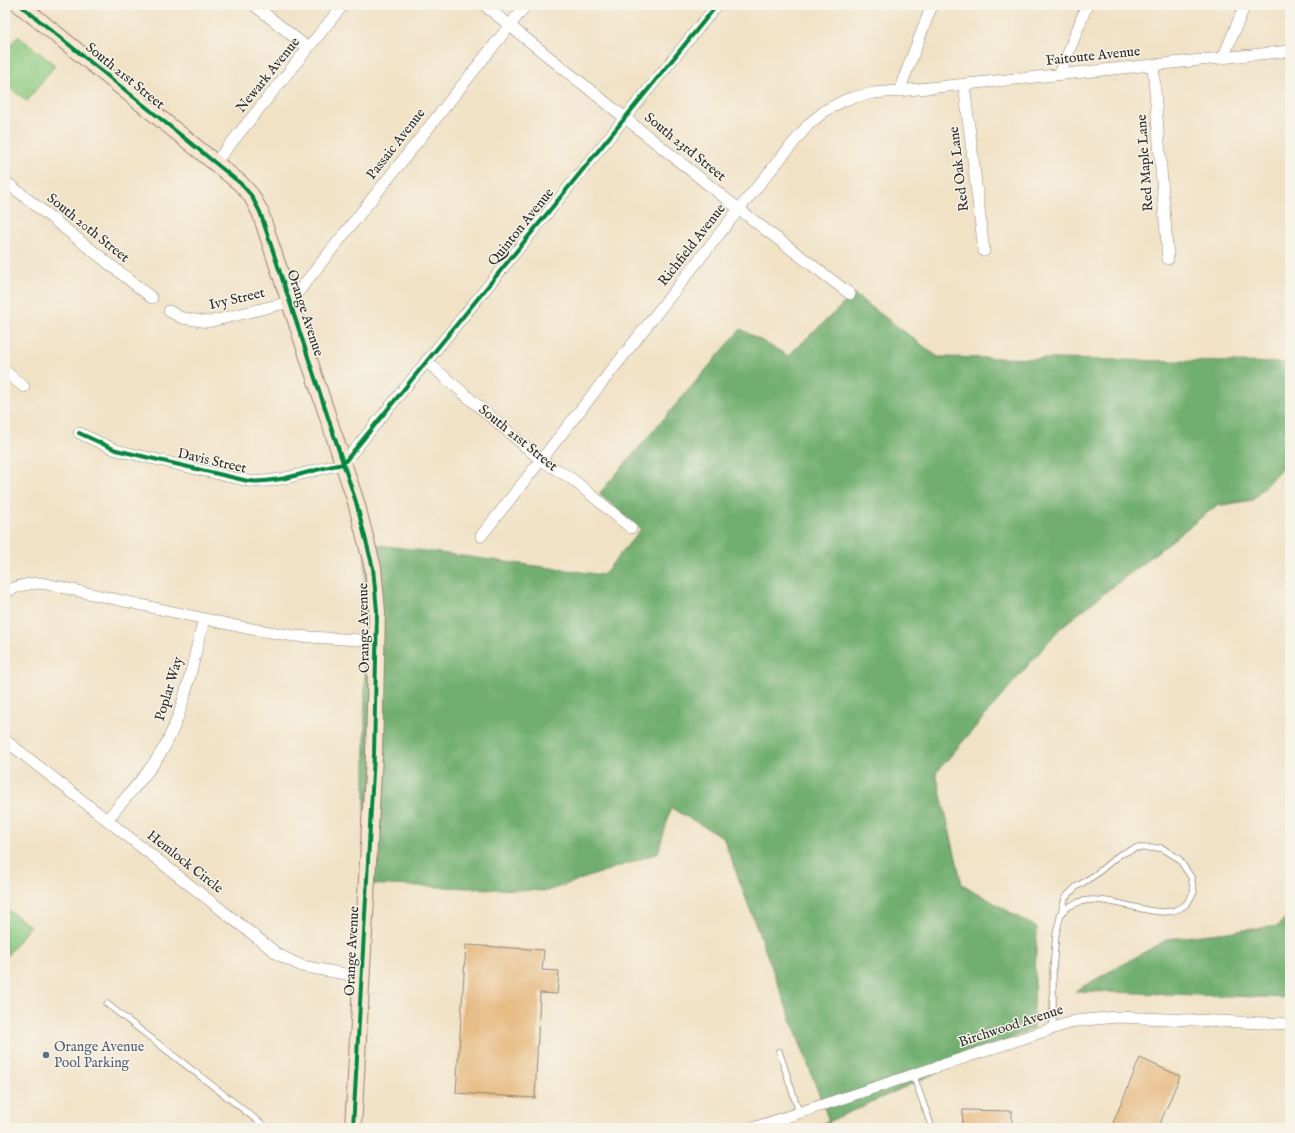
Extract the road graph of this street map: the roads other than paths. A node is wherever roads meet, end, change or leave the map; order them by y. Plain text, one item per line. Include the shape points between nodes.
1 (20, 5) edge
2 (254, 5) edge
3 (343, 5) edge
4 (484, 5) edge
5 (526, 5) edge
6 (717, 5) edge
7 (932, 5) edge
8 (1087, 5) edge
9 (1245, 5) edge
10 (510, 25) junction
11 (308, 48) junction
12 (1290, 51) edge
13 (1223, 58) junction
14 (1153, 65) junction
15 (1060, 74) junction
16 (964, 84) junction
17 (899, 91) junction
18 (625, 118) junction
19 (215, 163) junction
20 (5, 181) edge
21 (739, 209) junction
22 (984, 251) dead end
23 (1168, 259) dead end
24 (850, 294) dead end
25 (152, 298) dead end
26 (290, 302) junction
27 (169, 311) dead end
28 (426, 361) junction
29 (5, 371) edge
30 (24, 387) dead end
31 (79, 433) dead end
32 (541, 460) junction
33 (343, 464) junction
34 (630, 528) dead end
35 (481, 536) dead end
36 (5, 594) edge
37 (204, 618) junction
38 (376, 641) junction
39 (5, 740) edge
40 (107, 820) junction
41 (1060, 914) junction
42 (361, 977) junction
43 (107, 1004) dead end
44 (1290, 1024) edge
45 (1053, 1028) junction
46 (779, 1051) dead end
47 (913, 1074) junction
48 (799, 1112) junction
49 (267, 1128) edge
50 (353, 1128) edge
51 (753, 1128) edge
52 (932, 1128) edge

1 - 19 street, South 21st Street
2 - 11 street
3 - 11 street, Newark Avenue
4 - 10 street, South 23rd Street
5 - 10 street, Passaic Avenue
6 - 18 street, Quinton Avenue
7 - 17 street
8 - 15 street
9 - 13 street
10 - 18 street, South 23rd Street
10 - 26 street, Passaic Avenue
11 - 19 street, Newark Avenue
12 - 13 street, Faitoute Avenue
13 - 14 street, Faitoute Avenue
14 - 15 street, Faitoute Avenue
14 - 23 street, Red Maple Lane
15 - 16 street, Faitoute Avenue
16 - 17 street, Faitoute Avenue
16 - 22 street, Red Oak Lane
17 - 21 street, Richfield Avenue via 855,97 817,116
18 - 21 street, South 23rd Street
18 - 28 street, Quinton Avenue
19 - 26 street, Orange Avenue via 251,195 260,212
20 - 25 street, South 20th Street
21 - 24 street, South 23rd Street
21 - 32 street, Richfield Avenue
26 - 27 street, Ivy Street via 208,322 182,318
26 - 33 street, Orange Avenue
28 - 32 street, South 21st Street
28 - 33 street, Quinton Avenue
29 - 30 street
31 - 33 street, Davis Street via 116,450 248,481 277,481
32 - 34 street, South 21st Street via 572,479
32 - 35 street, Richfield Avenue
33 - 38 street, Orange Avenue via 373,568 377,611
36 - 37 street via 22,585 42,583
37 - 38 street via 294,636
37 - 40 street, Poplar Way via 179,716 155,761
38 - 42 street, Orange Avenue via 374,754
39 - 40 street, Hemlock Circle
40 - 42 street, Hemlock Circle via 279,955 302,966
41 - 41 lane via 1067,906 1085,901 1111,901 1160,912 1176,910 1186,904 1194,892 1191,877 1179,859 1162,848 1136,848 1119,855 1076,887 1065,898
41 - 45 lane via 1053,969
42 - 50 street, Orange Avenue
43 - 49 lane
44 - 45 street, Birchwood Avenue via 1117,1017 1075,1021
45 - 47 street, Birchwood Avenue
46 - 48 lane
47 - 48 street, Birchwood Avenue
47 - 52 lane
48 - 51 street, Birchwood Avenue

